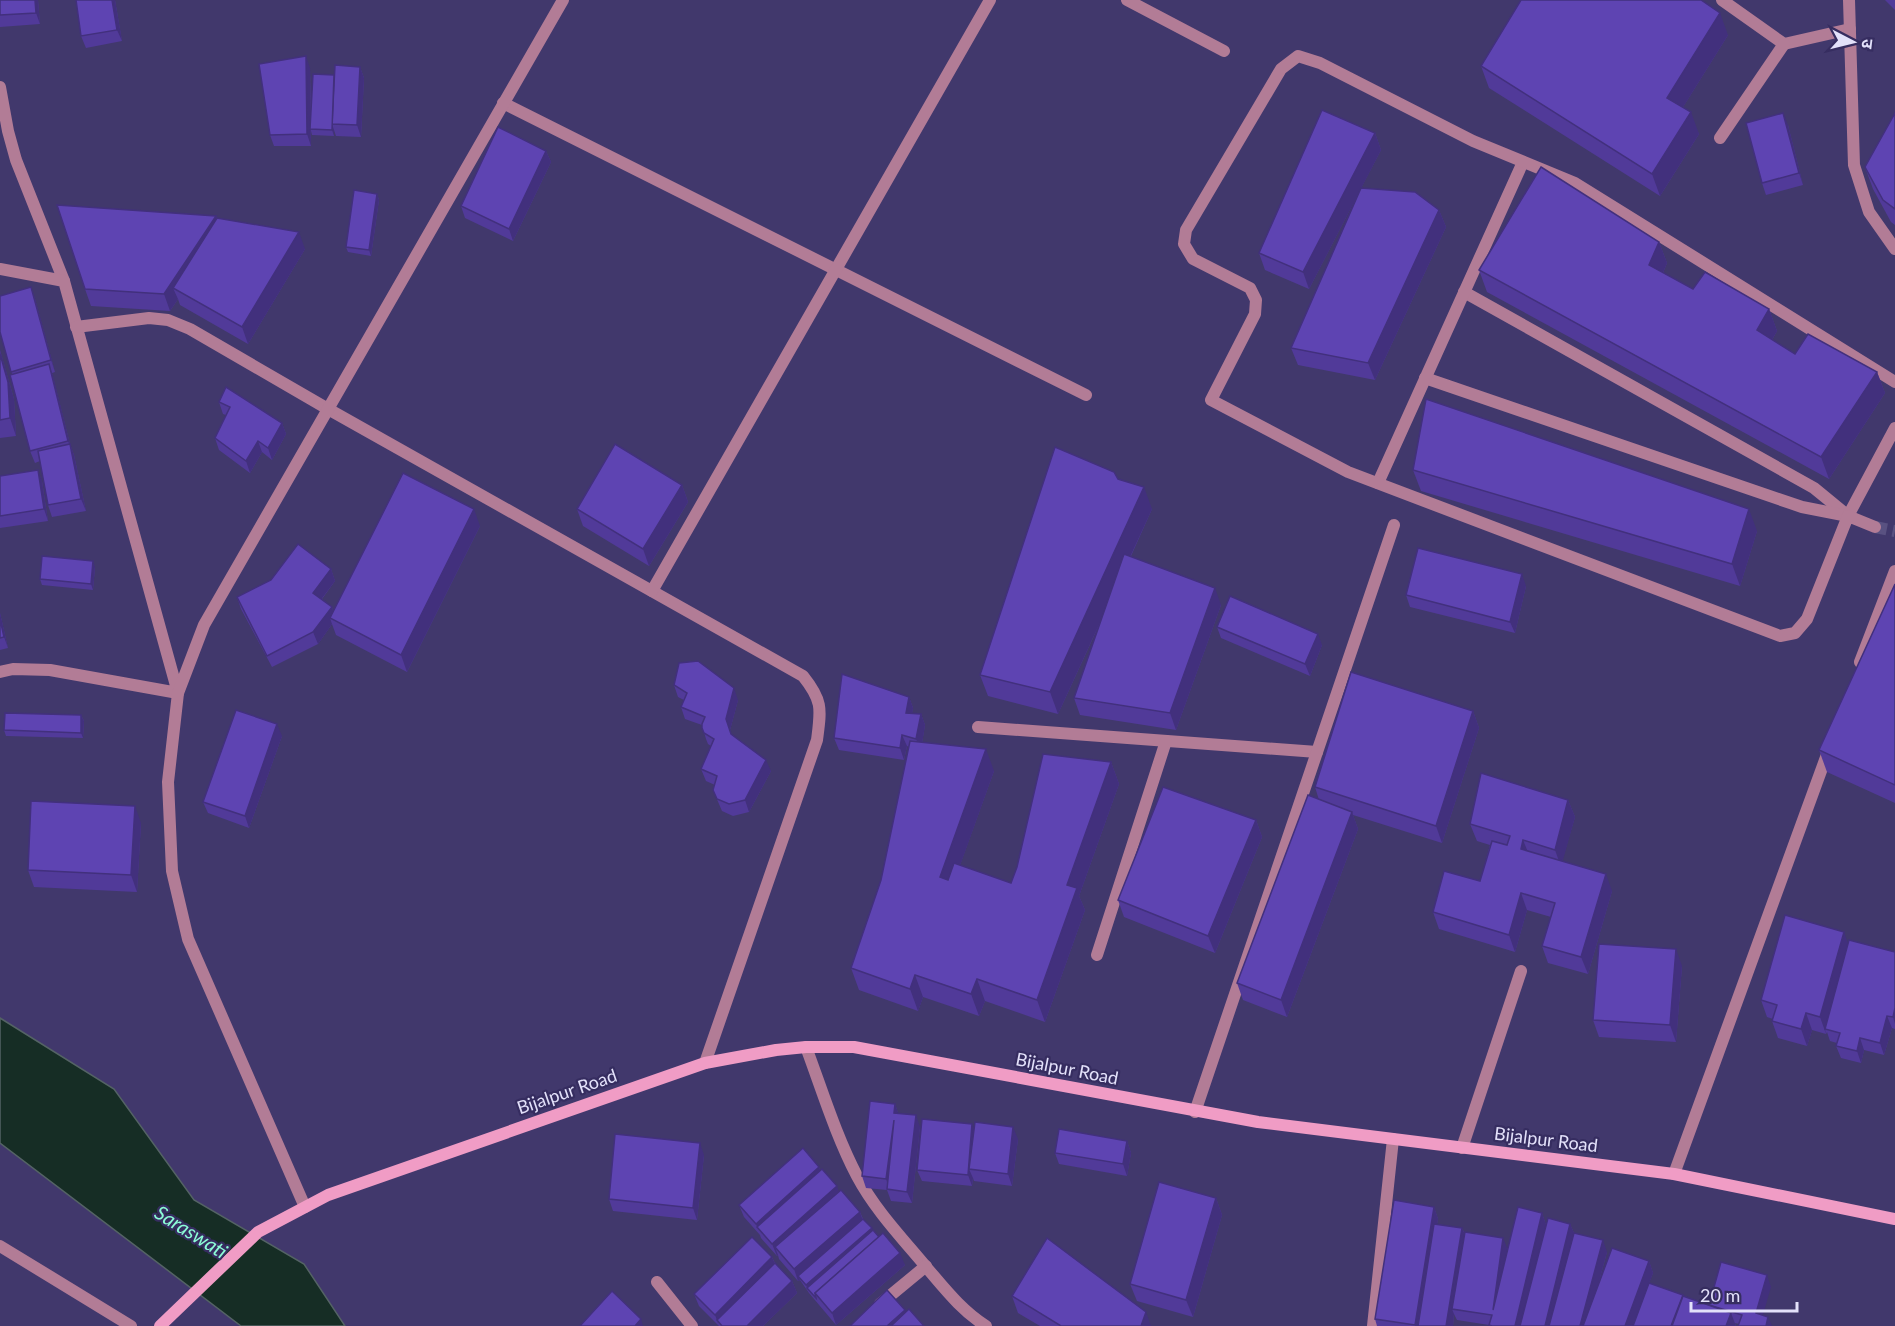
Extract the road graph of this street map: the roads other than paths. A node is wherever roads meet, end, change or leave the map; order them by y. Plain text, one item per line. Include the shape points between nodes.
1 (563, 0) edge
2 (990, 0) edge
3 (1127, 0) edge
4 (1722, 0) edge
5 (1849, 0) edge
6 (1850, 29) junction
7 (1785, 44) junction
8 (1224, 51) dead end
9 (0, 87) edge
10 (503, 103) junction
11 (1720, 138) dead end
12 (1523, 162) junction
13 (1895, 249) edge
14 (0, 269) edge
15 (835, 270) junction
16 (63, 281) junction
17 (1464, 292) junction
18 (76, 327) junction
19 (1425, 378) junction
20 (1895, 382) edge
21 (1086, 395) dead end
22 (328, 409) junction
23 (1895, 428) edge
24 (1378, 483) junction
25 (1848, 516) junction
26 (1394, 525) dead end
27 (1875, 527) tunnel mouth
28 (1895, 571) edge
29 (652, 591) junction
30 (0, 672) edge
31 (1857, 672) edge
32 (178, 693) junction
33 (978, 727) dead end
34 (1833, 739) edge
35 (1166, 741) junction
36 (1317, 752) junction
37 (1096, 955) dead end
38 (1521, 970) dead end
39 (806, 1047) junction
40 (705, 1063) junction
41 (1195, 1112) junction
42 (1393, 1139) junction
43 (1462, 1148) junction
44 (1674, 1174) junction
45 (304, 1207) junction
46 (1895, 1219) edge
47 (0, 1246) edge
48 (926, 1266) junction
49 (657, 1281) dead end
50 (872, 1311) edge
51 (131, 1326) edge
52 (160, 1326) edge
53 (692, 1326) edge
54 (986, 1326) edge
55 (1373, 1326) edge

1 - 10 street
2 - 15 street
3 - 8 street
4 - 7 street
5 - 6 street
6 - 7 street
6 - 13 street via 1854,165 1869,212
7 - 11 street
9 - 16 street via 16,160
10 - 15 street
10 - 22 street
12 - 17 street
12 - 20 street via 1575,183
12 - 24 street via 1473,141 1320,63 1298,56 1281,69 1186,230 1184,244 1193,259 1250,288 1256,300 1255,314 1211,400 1348,472
14 - 16 street
15 - 21 street
15 - 29 street
16 - 18 street
17 - 19 street
17 - 25 street via 1814,488
18 - 22 street via 149,318 168,320
18 - 32 street
19 - 24 street
19 - 25 street via 1802,507
22 - 29 street
22 - 32 street via 204,625
23 - 25 street
24 - 25 street via 1780,636 1795,633 1807,619
25 - 27 street
26 - 36 street
28 - 31 street
29 - 40 street via 803,676 821,708 817,740
30 - 32 street via 50,670
32 - 45 street via 168,782 172,871 188,939
33 - 35 street
34 - 44 street
35 - 36 street
35 - 37 street
36 - 41 street
38 - 43 street
39 - 40 main road, Bijalpur Road
39 - 41 main road, Bijalpur Road via 854,1047
39 - 48 street via 857,1177
40 - 45 main road, Bijalpur Road via 328,1195
41 - 42 main road, Bijalpur Road
42 - 43 main road, Bijalpur Road
42 - 55 street
43 - 44 main road, Bijalpur Road
44 - 46 main road, Bijalpur Road
45 - 52 main road, Bijalpur Road via 258,1232
47 - 51 street
48 - 50 street
48 - 54 street via 957,1303
49 - 53 street

